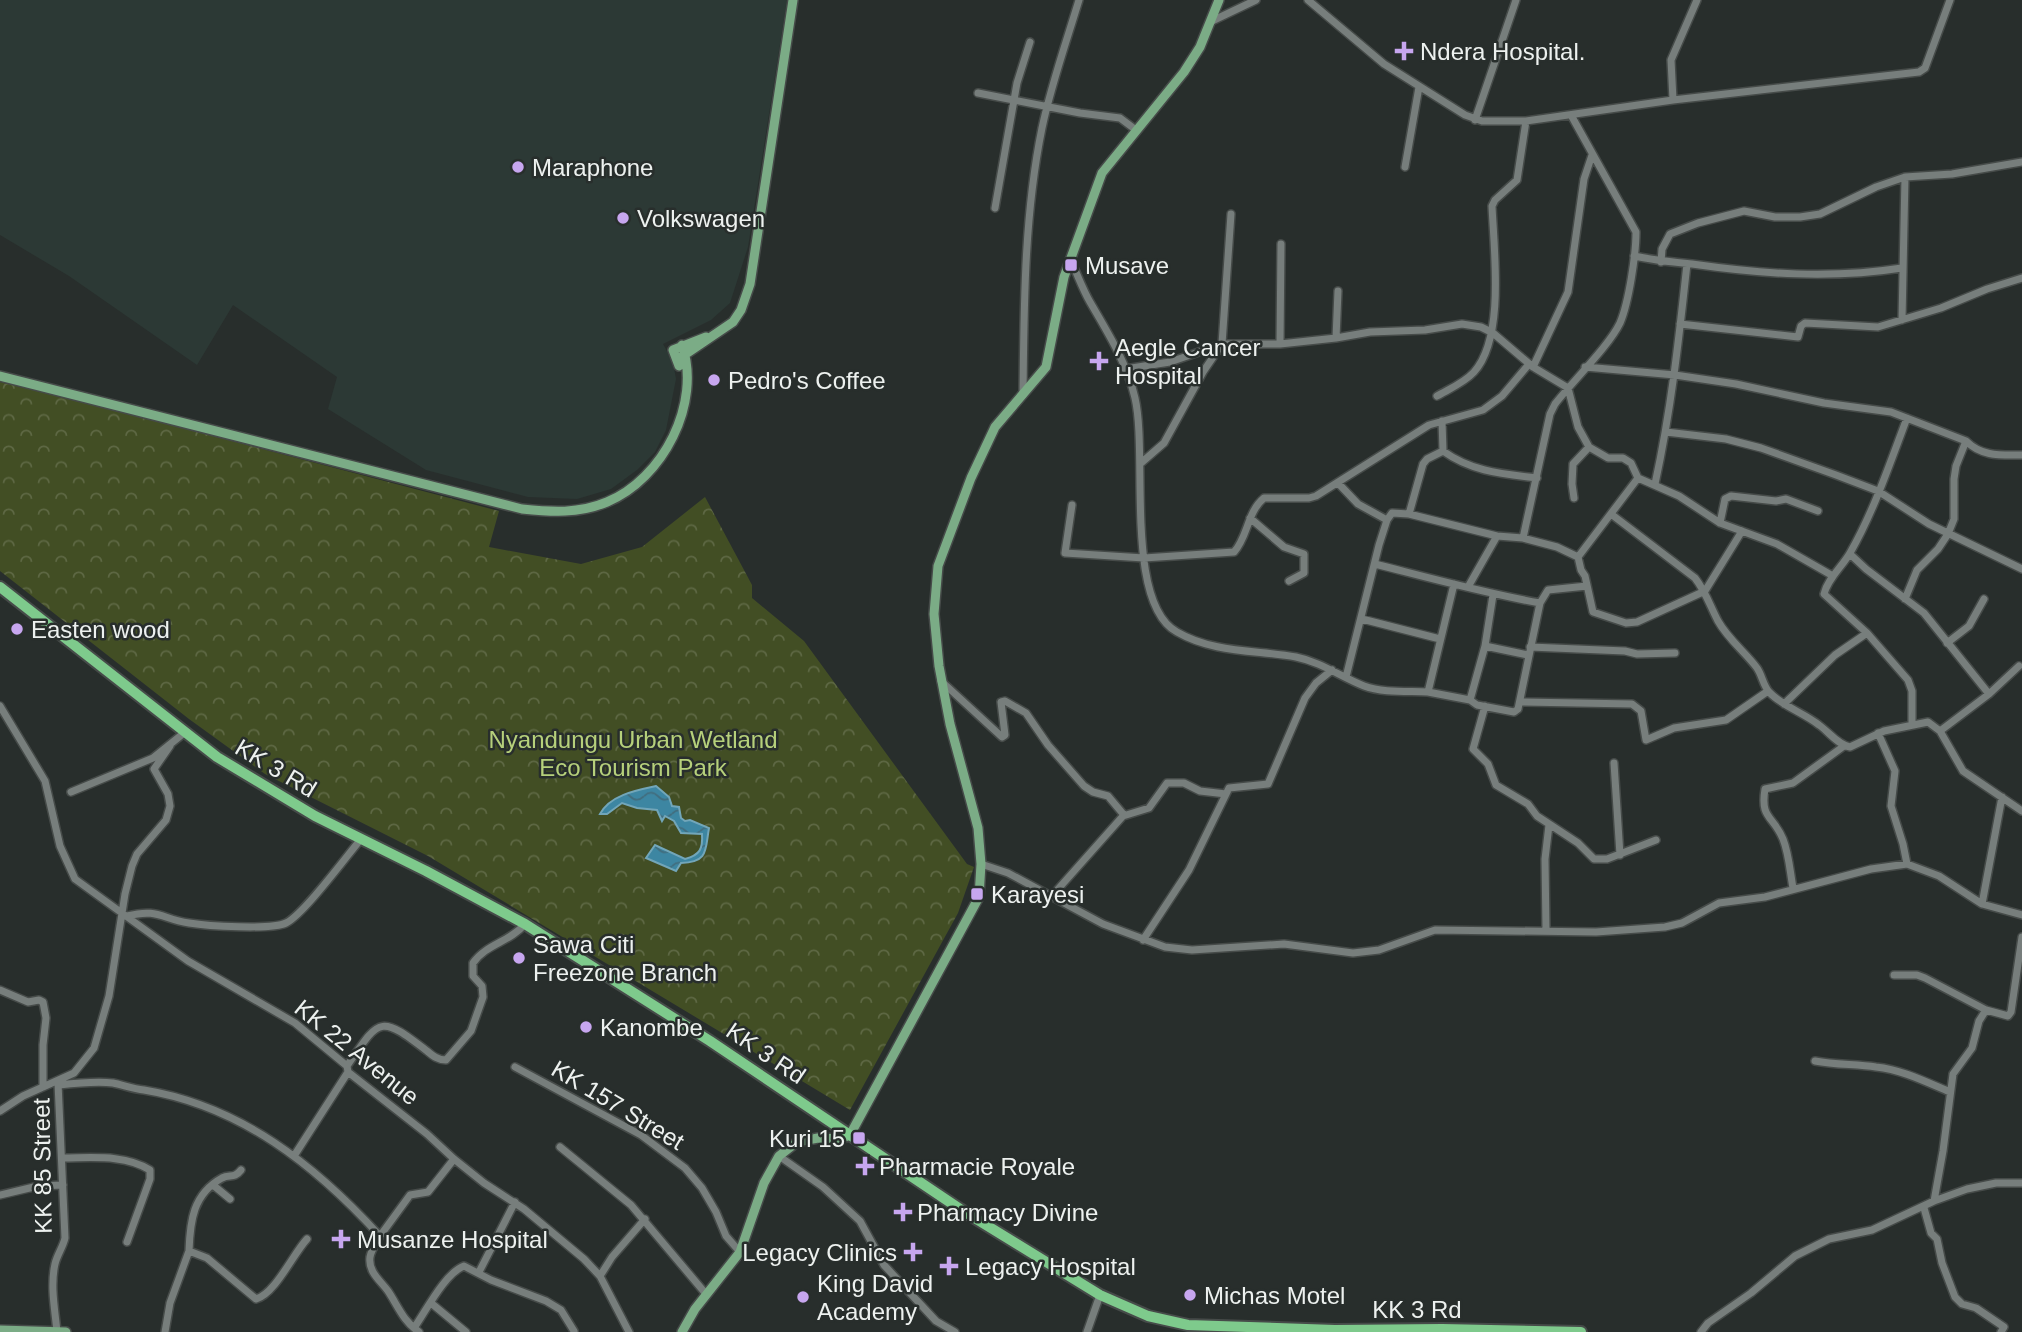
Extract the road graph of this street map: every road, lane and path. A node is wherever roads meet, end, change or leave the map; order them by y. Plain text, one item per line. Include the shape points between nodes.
1 (793, 0) edge
2 (1079, 0) edge
3 (1219, 0) edge
4 (1255, 0) edge
5 (1308, 0) edge
6 (1516, 0) edge
7 (1697, 0) edge
8 (1950, 0) edge
9 (1212, 21) junction
10 (1030, 42) dead end
11 (1419, 87) junction
12 (978, 93) dead end
13 (1014, 99) junction
14 (1673, 100) junction
15 (1047, 107) junction
16 (1571, 115) junction
17 (1475, 120) junction
18 (1526, 121) junction
19 (1136, 130) junction
20 (1592, 155) junction
21 (2022, 162) edge
22 (1405, 167) dead end
23 (1905, 177) junction
24 (995, 208) dead end
25 (1231, 214) dead end
26 (1281, 244) dead end
27 (1634, 256) junction
28 (1070, 259) junction
29 (1661, 262) junction
30 (1687, 264) junction
31 (1902, 268) junction
32 (2022, 278) edge
33 (1338, 291) dead end
34 (1902, 320) junction
35 (1680, 324) junction
36 (1493, 333) junction
37 (715, 334) junction
38 (1336, 338) junction
39 (1222, 344) junction
40 (1280, 344) junction
41 (681, 358) junction
42 (1531, 365) junction
43 (1585, 367) junction
44 (1125, 369) junction
45 (1675, 375) junction
46 (0, 376) edge
47 (1568, 388) junction
48 (1023, 395) junction
49 (1437, 396) dead end
50 (1907, 418) junction
51 (1442, 421) junction
52 (1666, 432) junction
53 (1966, 441) junction
54 (1589, 447) junction
55 (1443, 452) junction
56 (2022, 455) edge
57 (1141, 463) junction
58 (1537, 478) junction
59 (1638, 478) junction
60 (1338, 483) junction
61 (1655, 484) junction
62 (1878, 491) junction
63 (1574, 498) dead end
64 (1072, 505) dead end
65 (1818, 511) dead end
66 (1409, 514) junction
67 (1611, 514) junction
68 (1250, 519) junction
69 (1387, 520) junction
70 (1720, 523) junction
71 (1742, 531) junction
72 (1948, 534) junction
73 (1497, 536) junction
74 (1523, 538) junction
75 (1850, 554) junction
76 (1578, 557) junction
77 (1144, 558) junction
78 (1375, 564) junction
79 (2022, 569) edge
80 (1833, 576) junction
81 (1289, 582) dead end
82 (1454, 584) junction
83 (1587, 586) junction
84 (0, 587) edge
85 (1468, 587) junction
86 (1705, 591) junction
87 (1493, 595) junction
88 (1905, 599) junction
89 (1984, 599) dead end
90 (1540, 603) junction
91 (1362, 619) junction
92 (1867, 633) junction
93 (1440, 639) junction
94 (1947, 643) junction
95 (1485, 646) junction
96 (1529, 651) junction
97 (1675, 653) dead end
98 (2018, 666) dead end
99 (1332, 670) junction
100 (1346, 677) junction
101 (941, 680) junction
102 (1768, 691) junction
103 (1428, 692) junction
104 (1989, 694) junction
105 (1470, 700) junction
106 (1521, 702) junction
107 (1784, 704) junction
108 (0, 706) edge
109 (1485, 706) junction
110 (1912, 725) junction
111 (1940, 731) junction
112 (184, 733) junction
113 (1878, 733) junction
114 (170, 746) junction
115 (1844, 746) junction
116 (1614, 763) dead end
117 (71, 792) dead end
118 (1226, 793) junction
119 (2002, 797) junction
120 (2022, 811) edge
121 (1124, 815) junction
122 (1549, 825) junction
123 (361, 839) junction
124 (1656, 840) dead end
125 (1620, 855) junction
126 (981, 864) junction
127 (1907, 864) junction
128 (1793, 888) junction
129 (1051, 897) junction
130 (1982, 904) junction
131 (125, 915) junction
132 (2022, 915) edge
133 (525, 924) junction
134 (1546, 930) junction
135 (2022, 937) edge
136 (1143, 940) junction
137 (1894, 975) dead end
138 (0, 990) edge
139 (1986, 1010) junction
140 (1815, 1061) dead end
141 (516, 1066) dead end
142 (348, 1069) junction
143 (59, 1083) junction
144 (43, 1087) junction
145 (1950, 1092) junction
146 (0, 1111) edge
147 (850, 1135) junction
148 (560, 1147) dead end
149 (294, 1156) junction
150 (779, 1156) junction
151 (63, 1158) junction
152 (454, 1159) junction
153 (241, 1170) dead end
154 (2022, 1183) edge
155 (63, 1185) junction
156 (213, 1185) junction
157 (0, 1195) edge
158 (230, 1199) dead end
159 (1934, 1201) junction
160 (515, 1202) junction
161 (1924, 1208) junction
162 (645, 1219) junction
163 (380, 1236) junction
164 (307, 1239) dead end
165 (127, 1242) dead end
166 (188, 1251) junction
167 (740, 1252) junction
168 (479, 1272) junction
169 (600, 1276) junction
170 (706, 1294) junction
171 (1100, 1295) junction
172 (431, 1303) junction
173 (1217, 1329) edge
174 (0, 1330) edge
175 (416, 1330) edge
176 (1265, 1330) edge
177 (574, 1331) edge
178 (1335, 1331) edge
179 (1380, 1331) edge
180 (1408, 1331) edge
181 (57, 1332) edge
182 (66, 1332) edge
183 (165, 1332) edge
184 (466, 1332) edge
185 (629, 1332) edge
186 (682, 1332) edge
187 (955, 1332) edge
188 (1087, 1332) edge
189 (1581, 1332) edge
190 (1701, 1332) edge
191 (2001, 1332) edge

1 - 37 main road via 750,284 741,310
2 - 15 street
3 - 9 main road
4 - 9 street
5 - 11 street
6 - 17 street
7 - 14 street via 1671,60
8 - 14 street via 1925,68 1919,72
9 - 19 main road via 1184,72
10 - 13 street
11 - 17 street
11 - 22 street
12 - 13 street
13 - 15 street
13 - 24 street
14 - 16 street
15 - 19 street via 1120,118
15 - 48 street via 1029,215
16 - 18 street
16 - 20 street
17 - 18 street
18 - 36 street via 1517,180 1492,206
19 - 28 main road via 1102,173
20 - 27 street via 1636,232
20 - 42 street via 1584,179 1568,292
21 - 23 street
23 - 29 street via 1820,214 1775,217 1745,211 1676,229 1665,240
23 - 31 street
25 - 39 street
26 - 40 street
27 - 29 street
27 - 43 street via 1619,325
28 - 44 street
28 - 48 main road via 1049,357 1042,374
29 - 30 street
30 - 31 street via 1798,276
30 - 35 street
31 - 34 street
32 - 34 street
33 - 38 street
34 - 35 street via 1867,328 1805,323 1798,337
35 - 45 street
36 - 38 street via 1462,324
36 - 42 street
36 - 49 street via 1471,375
37 - 41 main road
37 - 41 main road via 682,345
38 - 40 street
39 - 40 street
39 - 44 street via 1170,362
39 - 57 street via 1164,443
41 - 46 main road via 684,405 678,429 656,466 608,502 554,513 522,509
42 - 47 street
42 - 51 street via 1483,410
43 - 45 street
43 - 47 street
44 - 57 street via 1136,400
45 - 50 street
45 - 52 street
47 - 54 street via 1578,427
47 - 58 street via 1550,414
48 - 101 main road via 995,427 938,566 934,614
50 - 53 street
50 - 62 street
51 - 55 street
51 - 60 street via 1418,431
52 - 61 street
52 - 62 street via 1761,448
53 - 56 street via 1984,453
53 - 72 street via 1956,466 1954,519
54 - 59 street via 1608,458 1631,463
54 - 63 street via 1573,464
55 - 58 street via 1477,468
55 - 66 street via 1423,464
57 - 77 street
58 - 74 street
59 - 61 street
59 - 67 street
60 - 68 street via 1309,498 1264,498
60 - 69 street via 1358,504
61 - 70 street
62 - 72 street
62 - 75 street
64 - 77 street via 1065,553
65 - 70 street via 1786,499 1731,496
66 - 69 street via 1392,513
66 - 73 street
67 - 76 street
67 - 86 street via 1687,571
68 - 77 street via 1234,552
68 - 81 street via 1284,547 1304,554 1304,573
69 - 78 street
70 - 71 street
71 - 80 street via 1777,544
71 - 86 street
72 - 79 street
72 - 88 street via 1917,570
73 - 74 street
73 - 85 street
74 - 76 street
75 - 80 street
75 - 88 street
76 - 83 street
77 - 99 street via 1154,609 1176,632 1209,646 1300,658
78 - 82 street
78 - 91 street
80 - 92 street via 1826,598
82 - 85 street
82 - 93 street
83 - 86 street via 1593,612 1629,623
83 - 90 street via 1548,590
84 - 112 highway, KK 3 Rd
85 - 87 street
86 - 102 street via 1718,621 1756,667
87 - 90 street
87 - 95 street
88 - 94 street via 1924,613
89 - 94 street via 1969,626
90 - 96 street
91 - 93 street
91 - 100 street
92 - 107 street
92 - 110 street via 1908,680
93 - 103 street
94 - 104 street
95 - 96 street
95 - 105 street
96 - 97 street
96 - 106 street
98 - 104 street
99 - 100 street
99 - 118 street via 1305,698 1268,784 1231,787
100 - 103 street via 1370,688
101 - 121 street via 1002,737 1001,702 1023,710 1084,786 1108,796
101 - 126 main road via 978,828
102 - 106 street via 1726,720 1674,728 1646,740 1641,711 1632,704
102 - 107 street
103 - 105 street
104 - 111 street
105 - 109 street
106 - 109 street via 1514,712
107 - 115 street
108 - 131 street, KK 22 Avenue via 45,781 60,846 75,879
109 - 122 street via 1474,751 1488,764 1496,785 1528,804
110 - 111 street via 1928,722
110 - 113 street
111 - 119 street via 1963,771
112 - 114 street
112 - 123 highway, KK 3 Rd via 272,791
113 - 115 street via 1856,746
113 - 127 street via 1895,771 1891,806
114 - 117 street
114 - 131 street via 154,769 170,799 166,820 137,854 125,894
115 - 128 street via 1793,783 1765,789 1764,810 1783,839
116 - 125 street
118 - 121 street via 1169,782 1149,807
118 - 136 street via 1189,870
119 - 120 street
119 - 130 street
121 - 129 street
122 - 125 street via 1594,859
122 - 134 street
123 - 131 street via 286,923 200,924 155,912
123 - 133 highway, KK 3 Rd
124 - 125 street
126 - 129 street
126 - 147 main road via 977,902
127 - 128 street
127 - 130 street via 1939,876
128 - 134 street via 1719,903 1665,928
129 - 136 street
130 - 132 street
131 - 142 street, KK 22 Avenue via 188,961 295,1023
131 - 143 street via 99,1035 85,1062
133 - 142 street via 473,963 473,976 482,986 483,997 471,1031 446,1060 437,1059 405,1034 384,1025 370,1033
133 - 147 highway, KK 3 Rd
134 - 136 street via 1435,930 1379,950 1353,953 1284,944 1178,949
135 - 139 street via 2011,1012 2003,1016
137 - 139 street via 1925,978
138 - 144 street via 28,1002 43,1002
139 - 145 street via 1972,1048 1953,1074
140 - 145 street via 1905,1072
141 - 167 street, KK 157 Street via 641,1135 685,1168
142 - 149 street
142 - 152 street, KK 22 Avenue
143 - 144 street
143 - 149 street via 112,1083 184,1098 216,1110
143 - 151 street, KK 85 Street
144 - 146 street
145 - 159 street
147 - 150 main road via 797,1142
147 - 171 highway, KK 3 Rd
148 - 162 street
149 - 163 street via 351,1203
150 - 167 main road via 764,1183
150 - 187 street via 824,1187 860,1221 884,1265 936,1321
151 - 155 street, KK 85 Street
151 - 165 street via 107,1158 150,1170
152 - 160 street, KK 22 Avenue
152 - 163 street via 428,1192 410,1195
153 - 156 street
154 - 159 street via 1981,1186
155 - 157 street
155 - 181 street, KK 85 Street via 65,1238 55,1261 53,1295
156 - 158 street
156 - 166 street via 192,1213
159 - 161 street
160 - 168 street
160 - 169 street, KK 22 Avenue
161 - 190 street via 1872,1230 1829,1239 1795,1256
161 - 191 street via 1955,1297 2004,1327
162 - 169 street
162 - 170 street
163 - 175 street via 370,1254 372,1269
164 - 166 street via 264,1296 256,1299 207,1258
166 - 183 street
167 - 170 main road
168 - 172 street via 460,1267
168 - 177 street via 561,1310
169 - 185 street, KK 22 Avenue
170 - 186 main road
171 - 173 highway, KK 3 Rd via 1147,1316
171 - 188 street
172 - 175 street
172 - 184 street
173 - 176 highway, KK 3 Rd
174 - 181 main road
176 - 178 highway, KK 3 Rd
178 - 179 highway, KK 3 Rd
179 - 180 highway, KK 3 Rd
180 - 189 highway, KK 3 Rd
181 - 182 main road

